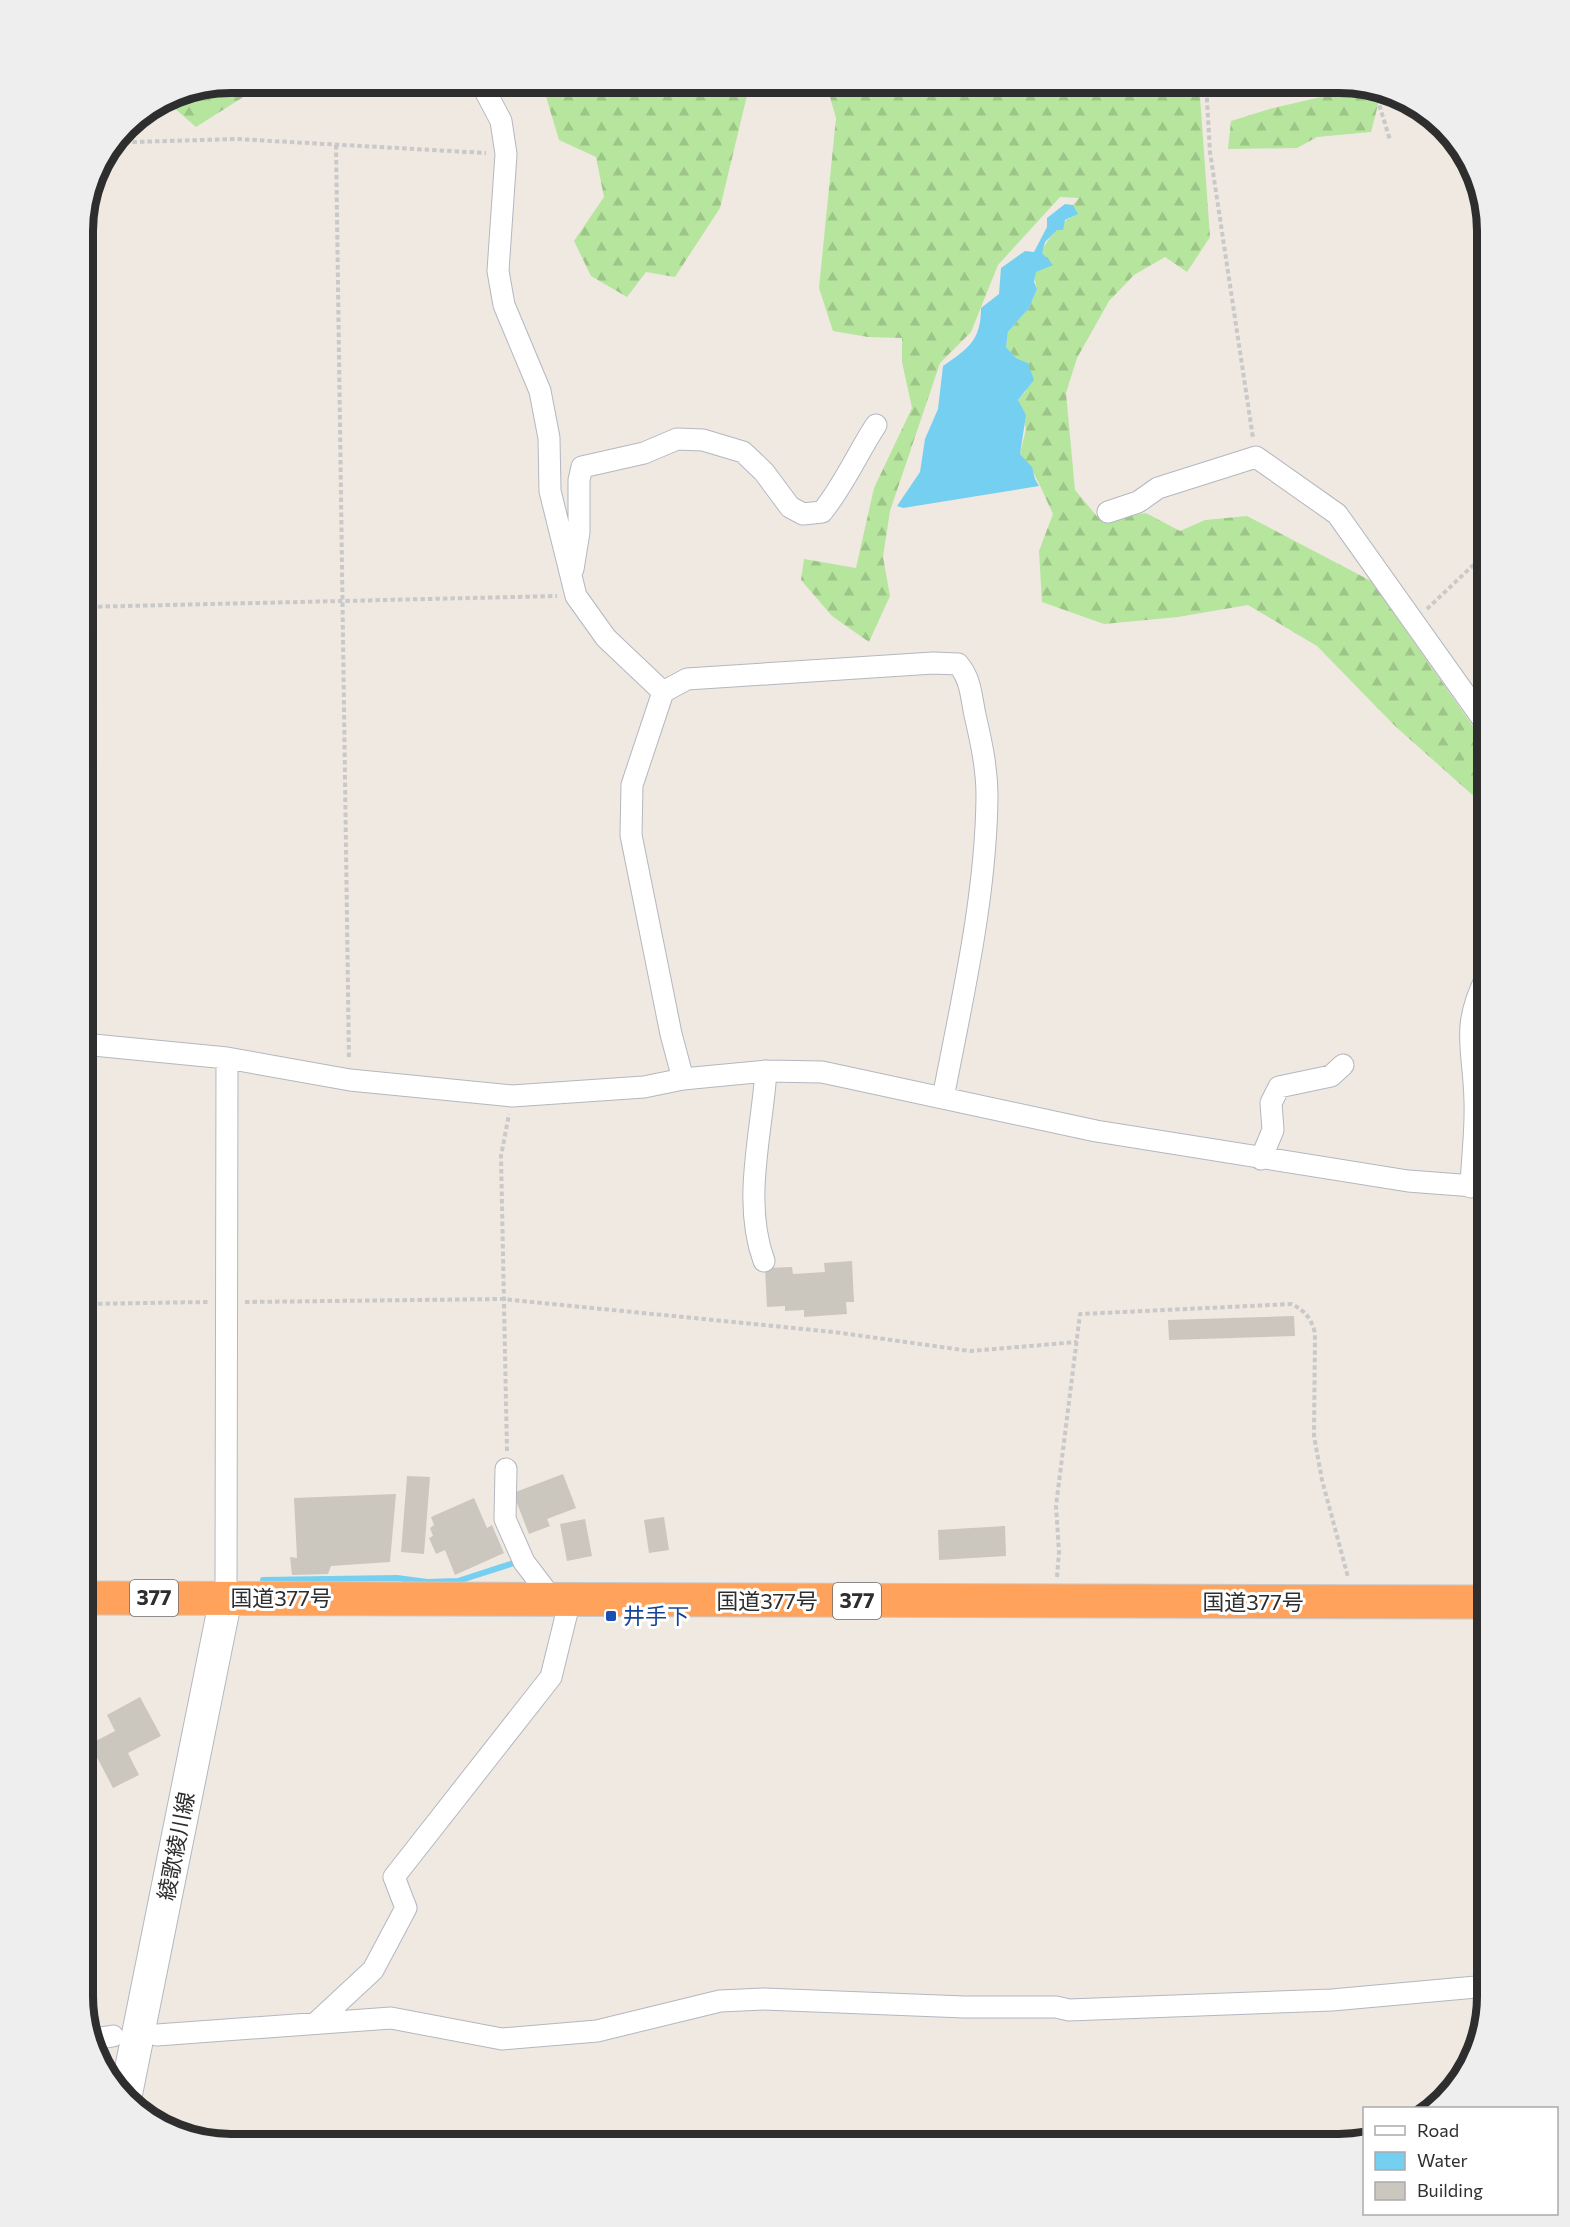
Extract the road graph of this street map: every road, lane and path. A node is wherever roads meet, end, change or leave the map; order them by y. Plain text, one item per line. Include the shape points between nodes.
1 (487, 93) edge
2 (1207, 93) edge
3 (1377, 99) edge
4 (1390, 140) dead end
5 (128, 141) edge
6 (336, 145) junction
7 (507, 154) junction
8 (876, 425) dead end
9 (1256, 457) junction
10 (1108, 512) dead end
11 (1477, 562) edge
12 (574, 586) junction
13 (342, 601) junction
14 (93, 607) edge
15 (1414, 622) junction
16 (663, 692) junction
17 (1477, 710) edge
18 (1477, 995) edge
19 (93, 1045) edge
20 (227, 1058) junction
21 (1343, 1065) dead end
22 (766, 1071) junction
23 (683, 1079) junction
24 (350, 1080) junction
25 (512, 1096) junction
26 (943, 1098) junction
27 (1477, 1145) edge
28 (1262, 1159) junction
29 (1477, 1187) edge
30 (764, 1261) dead end
31 (502, 1299) junction
32 (228, 1302) junction
33 (93, 1304) edge
34 (1077, 1342) junction
35 (506, 1469) joint
36 (226, 1597) junction
37 (93, 1598) edge
38 (562, 1600) junction
39 (1054, 1602) junction
40 (1350, 1602) junction
41 (1477, 1602) edge
42 (1477, 1987) edge
43 (316, 2023) junction
44 (157, 2035) dead end
45 (128, 2086) edge

1 - 7 street via 501,121
2 - 9 path via 1210,152
3 - 4 path
5 - 6 path via 237,139
6 - 7 path
6 - 13 path
7 - 12 street via 498,271 504,304 540,391 549,438 550,491
8 - 12 street via 840,490 822,512 803,514 790,507 743,452 703,440 677,439 634,456 582,466
9 - 10 street via 1158,488 1138,502
9 - 15 street via 1337,514
11 - 15 path
12 - 13 path
12 - 16 street via 606,638
13 - 14 path
13 - 24 path
15 - 17 street
16 - 23 street via 632,785 631,835
16 - 26 street via 687,679 933,663 958,664 968,676 984,755 987,795 969,966
18 - 27 street via 1469,1026
19 - 20 street
20 - 24 street
20 - 32 street
21 - 28 street via 1331,1076 1279,1088 1271,1102 1273,1130
22 - 23 street
22 - 26 street via 822,1072
22 - 30 street via 753,1177
23 - 25 street via 644,1087
24 - 25 street
25 - 31 path via 501,1156
26 - 28 street via 1096,1131
28 - 29 street via 1408,1181
31 - 32 path
31 - 34 path via 834,1332 970,1351
31 - 35 path
32 - 33 path
32 - 36 street
34 - 39 path via 1056,1506 1059,1552
34 - 40 path via 1080,1314 1292,1304 1302,1309 1315,1333 1314,1436 1347,1573
35 - 38 street via 505,1519 524,1562
36 - 37 highway, 国道377号 / 377
36 - 38 highway, 国道377号 / 377
36 - 45 main road, 綾歌綾川線
38 - 39 highway, 国道377号 / 377
38 - 43 street via 551,1677 394,1877 406,1908 374,1970
39 - 40 highway, 国道377号 / 377
40 - 41 highway, 国道377号 / 377
42 - 43 street via 1332,2000 1068,2010 764,1999 720,2001 597,2031 502,2039 391,2018
43 - 44 street

